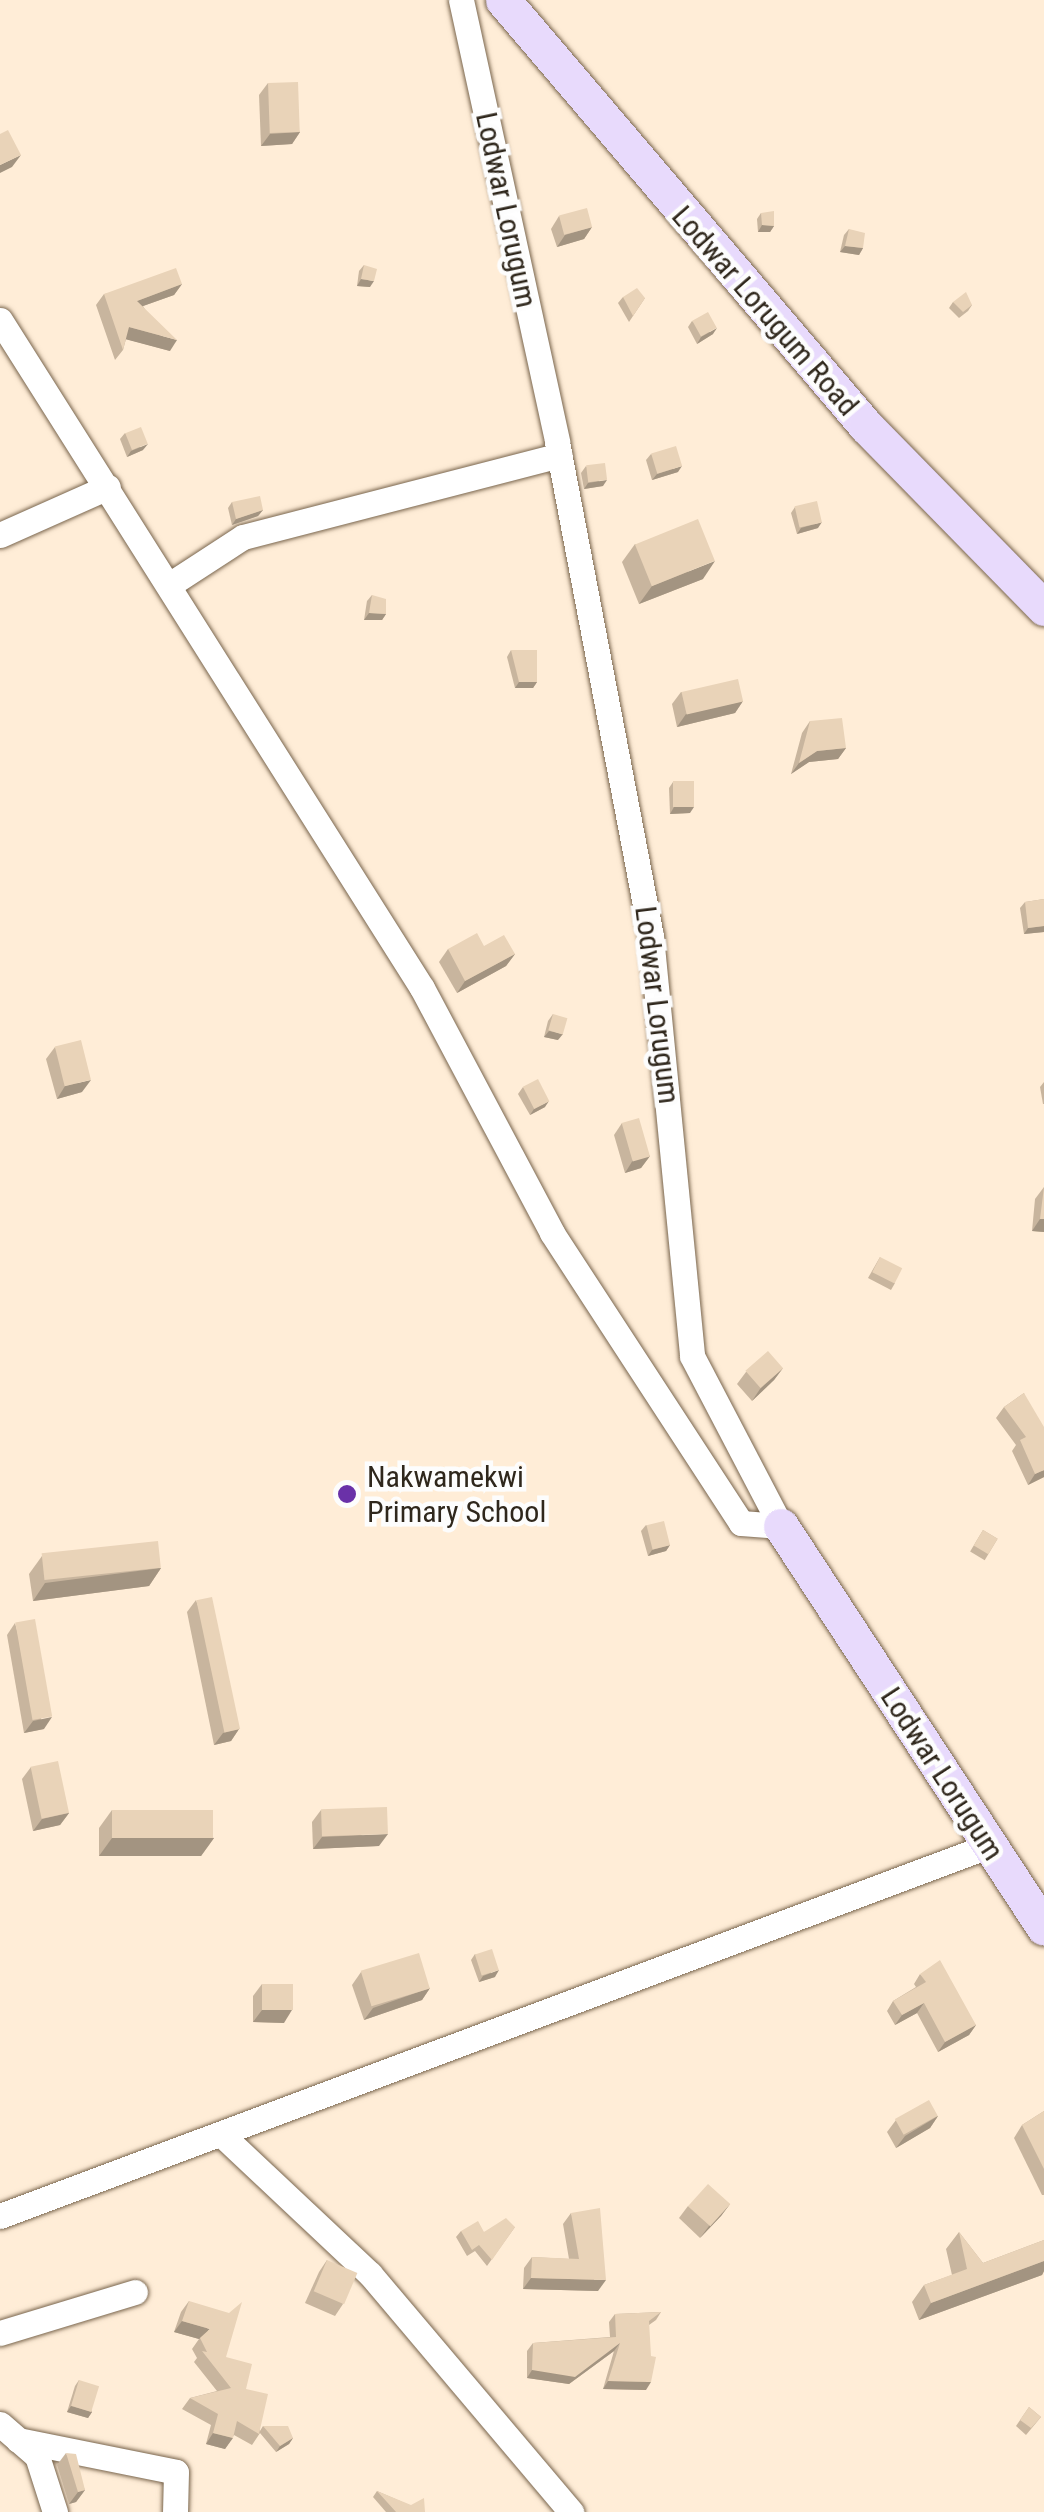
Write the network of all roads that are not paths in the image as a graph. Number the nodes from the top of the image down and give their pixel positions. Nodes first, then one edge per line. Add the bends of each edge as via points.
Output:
1 (461, 0) edge
2 (503, 0) edge
3 (0, 320) edge
4 (560, 455) junction
5 (108, 487) junction
6 (0, 534) edge
7 (170, 585) junction
8 (1044, 608) edge
9 (781, 1526) junction
10 (988, 1846) junction
11 (1044, 1928) edge
12 (223, 2136) junction
13 (0, 2216) edge
14 (134, 2292) dead end
15 (0, 2333) edge
16 (9, 2432) edge
17 (55, 2512) edge
18 (175, 2512) edge
19 (571, 2512) edge

1 - 4 street, Lodwar Lorugum
2 - 8 main road, Lodwar Lorugum Road via 866,426
3 - 5 street
4 - 7 street via 243,537
4 - 9 street, Lodwar Lorugum via 651,936 692,1356
5 - 6 street
5 - 7 street
7 - 9 street via 422,988 552,1233 594,1298 741,1524
9 - 10 main road, Lodwar Lorugum
10 - 11 main road, Lodwar Lorugum
10 - 12 street
12 - 13 street
12 - 19 street via 382,2287
14 - 15 street
16 - 17 street via 37,2456
16 - 18 street via 176,2472

